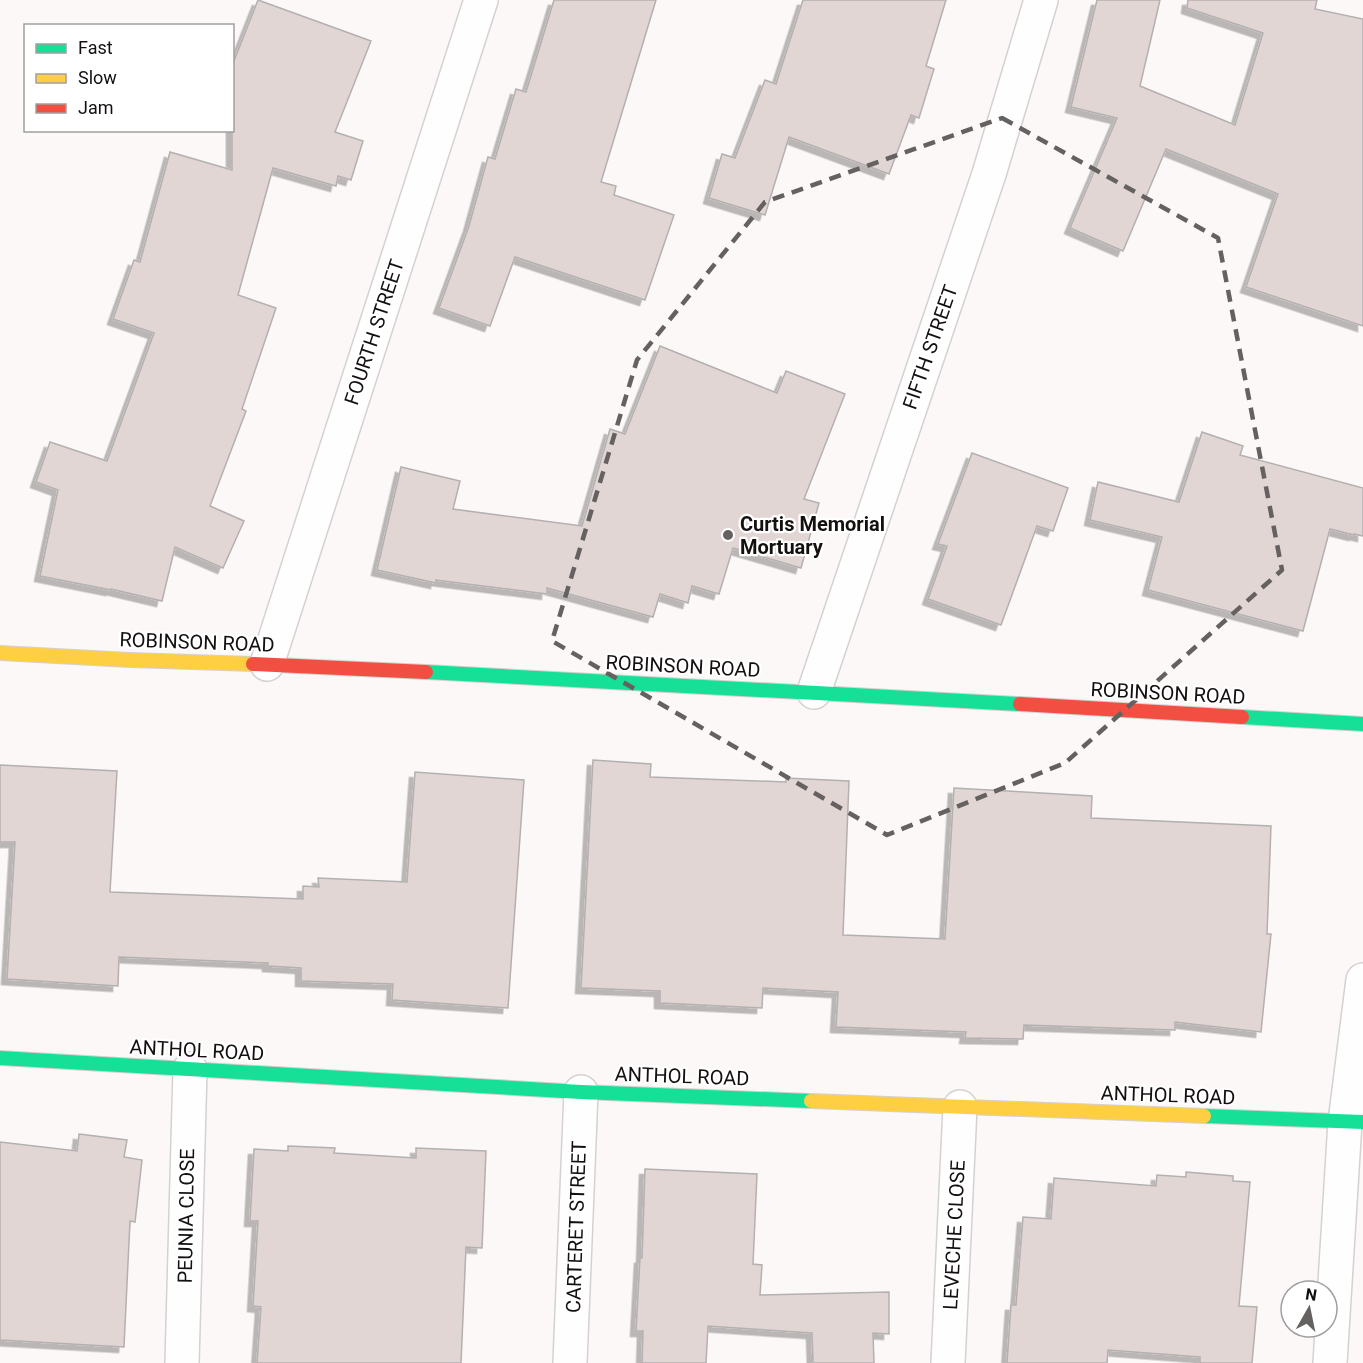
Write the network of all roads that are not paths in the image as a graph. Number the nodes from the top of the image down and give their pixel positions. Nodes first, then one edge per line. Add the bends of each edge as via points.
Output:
1 (481, 0) edge
2 (1041, 0) edge
3 (0, 653) edge
4 (267, 664) junction
5 (814, 692) junction
6 (1363, 724) edge
7 (1363, 980) edge
8 (0, 1058) edge
9 (190, 1069) junction
10 (581, 1092) junction
11 (960, 1107) junction
12 (1354, 1122) edge
13 (182, 1363) edge
14 (570, 1363) edge
15 (948, 1363) edge
16 (1330, 1363) edge

1 - 4 street, FOURTH STREET
2 - 5 street, FIFTH STREET via 989,174
3 - 4 main road, ROBINSON ROAD
4 - 5 main road, ROBINSON ROAD
5 - 6 main road, ROBINSON ROAD
7 - 12 street
8 - 9 main road, ANTHOL ROAD
9 - 10 main road, ANTHOL ROAD
9 - 13 street, PEUNIA CLOSE
10 - 11 main road, ANTHOL ROAD
10 - 14 street, CARTERET STREET
11 - 12 main road, ANTHOL ROAD
11 - 15 street, LEVECHE CLOSE
12 - 16 street

